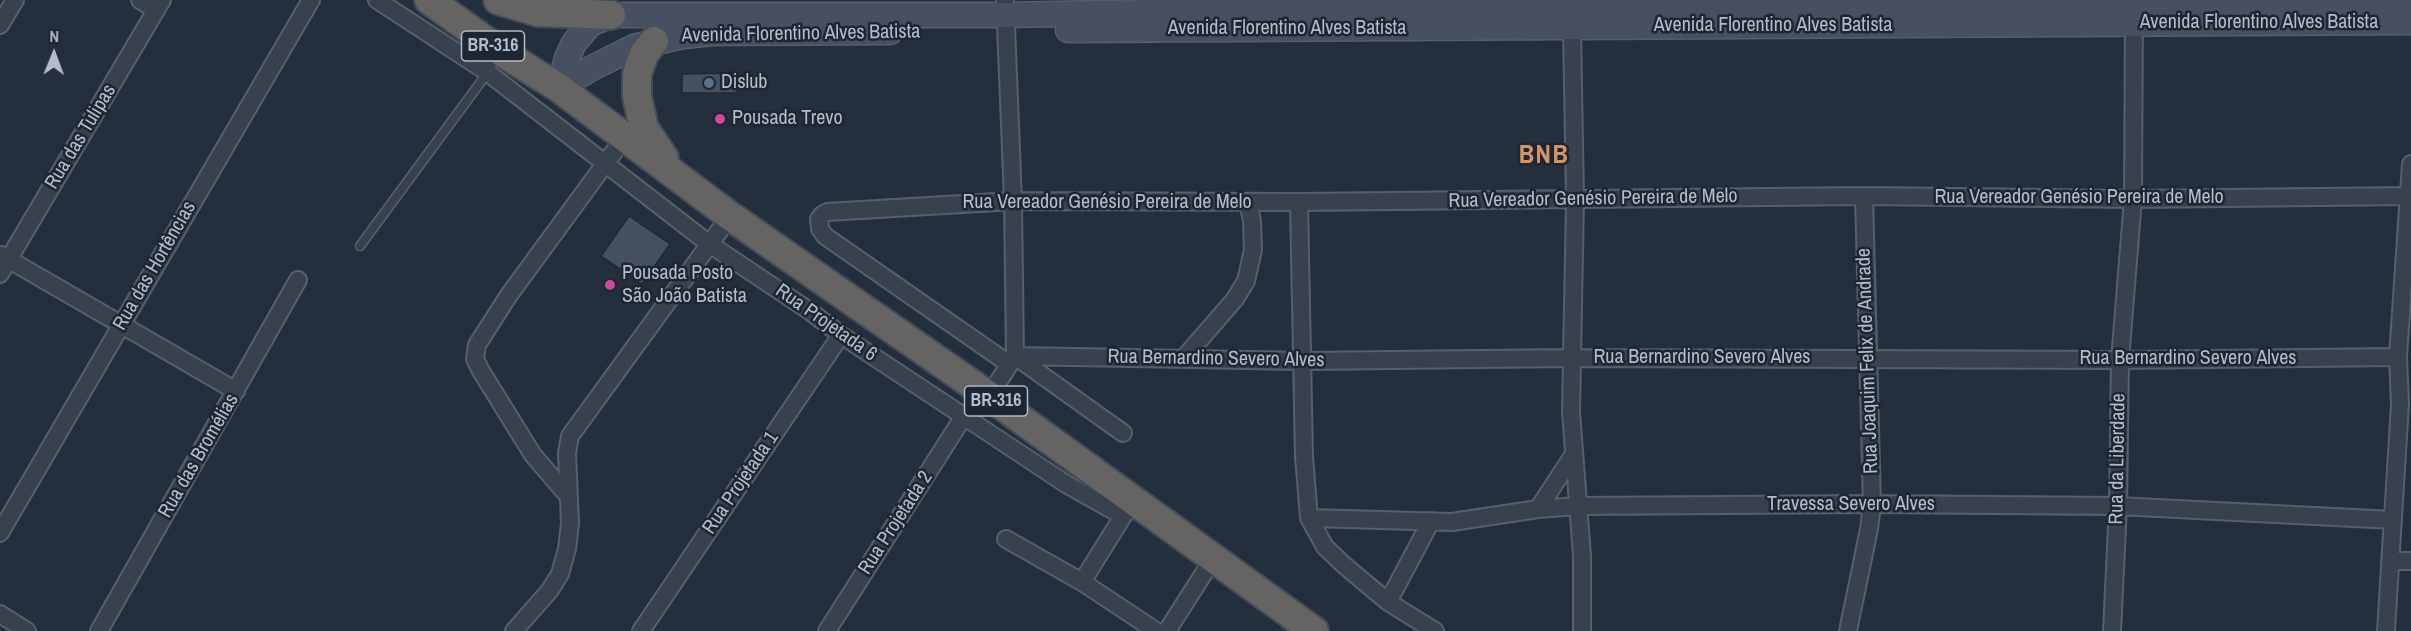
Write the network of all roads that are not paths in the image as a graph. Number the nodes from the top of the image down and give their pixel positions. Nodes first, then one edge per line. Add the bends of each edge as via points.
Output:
1 (15, 0) edge
2 (140, 0) edge
3 (311, 0) edge
4 (377, 0) edge
5 (429, 0) edge
6 (504, 1) edge
7 (2411, 2) edge
8 (1666, 4) edge
9 (159, 5) edge
10 (2134, 9) edge
11 (1865, 11) edge
12 (1207, 14) edge
13 (611, 15) junction
14 (1006, 15) edge
15 (652, 19) edge
16 (2411, 22) edge
17 (0, 25) edge
18 (1572, 27) junction
19 (493, 61) junction
20 (559, 88) junction
21 (624, 138) junction
22 (606, 163) junction
23 (2411, 164) edge
24 (676, 175) junction
25 (1864, 196) junction
26 (2411, 196) edge
27 (2133, 199) junction
28 (1575, 200) junction
29 (1013, 201) junction
30 (1248, 202) junction
31 (1299, 202) junction
32 (730, 216) junction
33 (708, 243) junction
34 (360, 246) dead end
35 (3, 262) edge
36 (298, 280) dead end
37 (121, 324) junction
38 (841, 335) junction
39 (2398, 357) junction
40 (1571, 358) junction
41 (1867, 358) junction
42 (1183, 359) junction
43 (1012, 360) junction
44 (2120, 360) junction
45 (1303, 361) junction
46 (236, 391) junction
47 (989, 396) junction
48 (2406, 405) edge
49 (964, 416) junction
50 (1123, 433) dead end
51 (1574, 454) junction
52 (569, 497) junction
53 (1872, 504) junction
54 (1578, 506) junction
55 (2118, 506) junction
56 (1128, 509) junction
57 (1538, 509) junction
58 (1309, 518) junction
59 (2393, 520) junction
60 (1431, 521) junction
61 (0, 533) edge
62 (1006, 538) dead end
63 (1213, 559) junction
64 (2390, 561) junction
65 (2411, 561) edge
66 (1082, 582) junction
67 (1388, 602) junction
68 (0, 614) edge
69 (27, 631) edge
70 (99, 631) edge
71 (514, 631) edge
72 (641, 631) edge
73 (827, 631) edge
74 (1156, 631) edge
75 (1167, 631) edge
76 (1314, 631) edge
77 (1435, 631) edge
78 (1582, 631) edge
79 (1848, 631) edge
80 (2112, 631) edge
81 (2386, 631) edge

1 - 17 street
2 - 9 street
3 - 37 street, Rua das Hortências
4 - 19 street, Rua Projetada 6
5 - 19 highway, BR-316
6 - 13 highway via 538,12
7 - 10 main road, Avenida Florentino Alves Batista
8 - 11 main road, Avenida Florentino Alves Batista
8 - 12 main road, Avenida Florentino Alves Batista
9 - 35 street, Rua das Tulipas
10 - 11 main road, Avenida Florentino Alves Batista
10 - 16 main road, Avenida Florentino Alves Batista
10 - 27 street, Rua da Liberdade
11 - 18 main road, Avenida Florentino Alves Batista
12 - 14 main road, Avenida Florentino Alves Batista
12 - 18 main road, Avenida Florentino Alves Batista
13 - 15 main road, Avenida Florentino Alves Batista
13 - 20 main road, Avenida Florentino Alves Batista via 590,24 574,43
14 - 15 main road, Avenida Florentino Alves Batista via 712,24
14 - 29 street
15 - 20 main road, Avenida Florentino Alves Batista via 620,54
15 - 24 highway via 637,74 638,96 644,128
18 - 28 street
19 - 20 highway, BR-316
19 - 22 street, Rua Projetada 6
19 - 34 lane
20 - 21 highway, BR-316
21 - 22 street
21 - 24 highway, BR-316
22 - 33 street, Rua Projetada 6
22 - 52 street via 487,327 477,345 475,359 533,455
23 - 26 street
24 - 32 highway, BR-316
25 - 27 street, Rua Vereador Genésio Pereira de Melo
25 - 28 street, Rua Vereador Genésio Pereira de Melo
25 - 41 street, Rua Joaquim Felix de Andrade
26 - 27 street, Rua Vereador Genésio Pereira de Melo
26 - 39 street
27 - 44 street, Rua da Liberdade
28 - 31 street, Rua Vereador Genésio Pereira de Melo
28 - 40 street
29 - 30 street, Rua Vereador Genésio Pereira de Melo
29 - 43 street
29 - 43 street, Rua Vereador Genésio Pereira de Melo via 827,212 819,219 825,236
30 - 31 street, Rua Vereador Genésio Pereira de Melo
30 - 42 street via 1253,250 1246,280 1235,300
31 - 45 street
32 - 33 street
32 - 47 highway, BR-316
33 - 38 street, Rua Projetada 6
33 - 52 street via 570,436
35 - 37 street
36 - 46 street, Rua das Bromélias
37 - 46 street
37 - 61 street, Rua das Hortências
38 - 49 street, Rua Projetada 6
38 - 72 street, Rua Projetada 1
39 - 44 street, Rua Bernardino Severo Alves
39 - 48 street
40 - 41 street, Rua Bernardino Severo Alves
40 - 45 street, Rua Bernardino Severo Alves
40 - 51 street
41 - 44 street, Rua Bernardino Severo Alves
41 - 53 street, Rua Joaquim Felix de Andrade
42 - 43 street, Rua Bernardino Severo Alves
42 - 45 street, Rua Bernardino Severo Alves
43 - 47 street
43 - 50 street
44 - 55 street, Rua da Liberdade
45 - 58 street
46 - 70 street, Rua das Bromélias
47 - 56 highway, BR-316
48 - 59 street
49 - 56 street, Rua Projetada 6 via 1066,484
49 - 73 street, Rua Projetada 2
51 - 54 street
51 - 57 street
52 - 71 street via 567,549 560,574
53 - 54 street, Travessa Severo Alves
53 - 55 street, Travessa Severo Alves
53 - 79 street, Rua Joaquim Felix de Andrade
54 - 57 street, Travessa Severo Alves
54 - 78 street
55 - 59 street, Travessa Severo Alves
55 - 80 street, Rua da Liberdade
56 - 63 highway, BR-316
56 - 66 street
57 - 60 street, Travessa Severo Alves via 1452,522
58 - 60 street, Travessa Severo Alves
58 - 67 street via 1325,547
59 - 64 street
60 - 67 street
62 - 66 street
63 - 75 street
63 - 76 highway, BR-316
64 - 65 street
64 - 81 street
66 - 74 street
67 - 77 street
68 - 69 street

